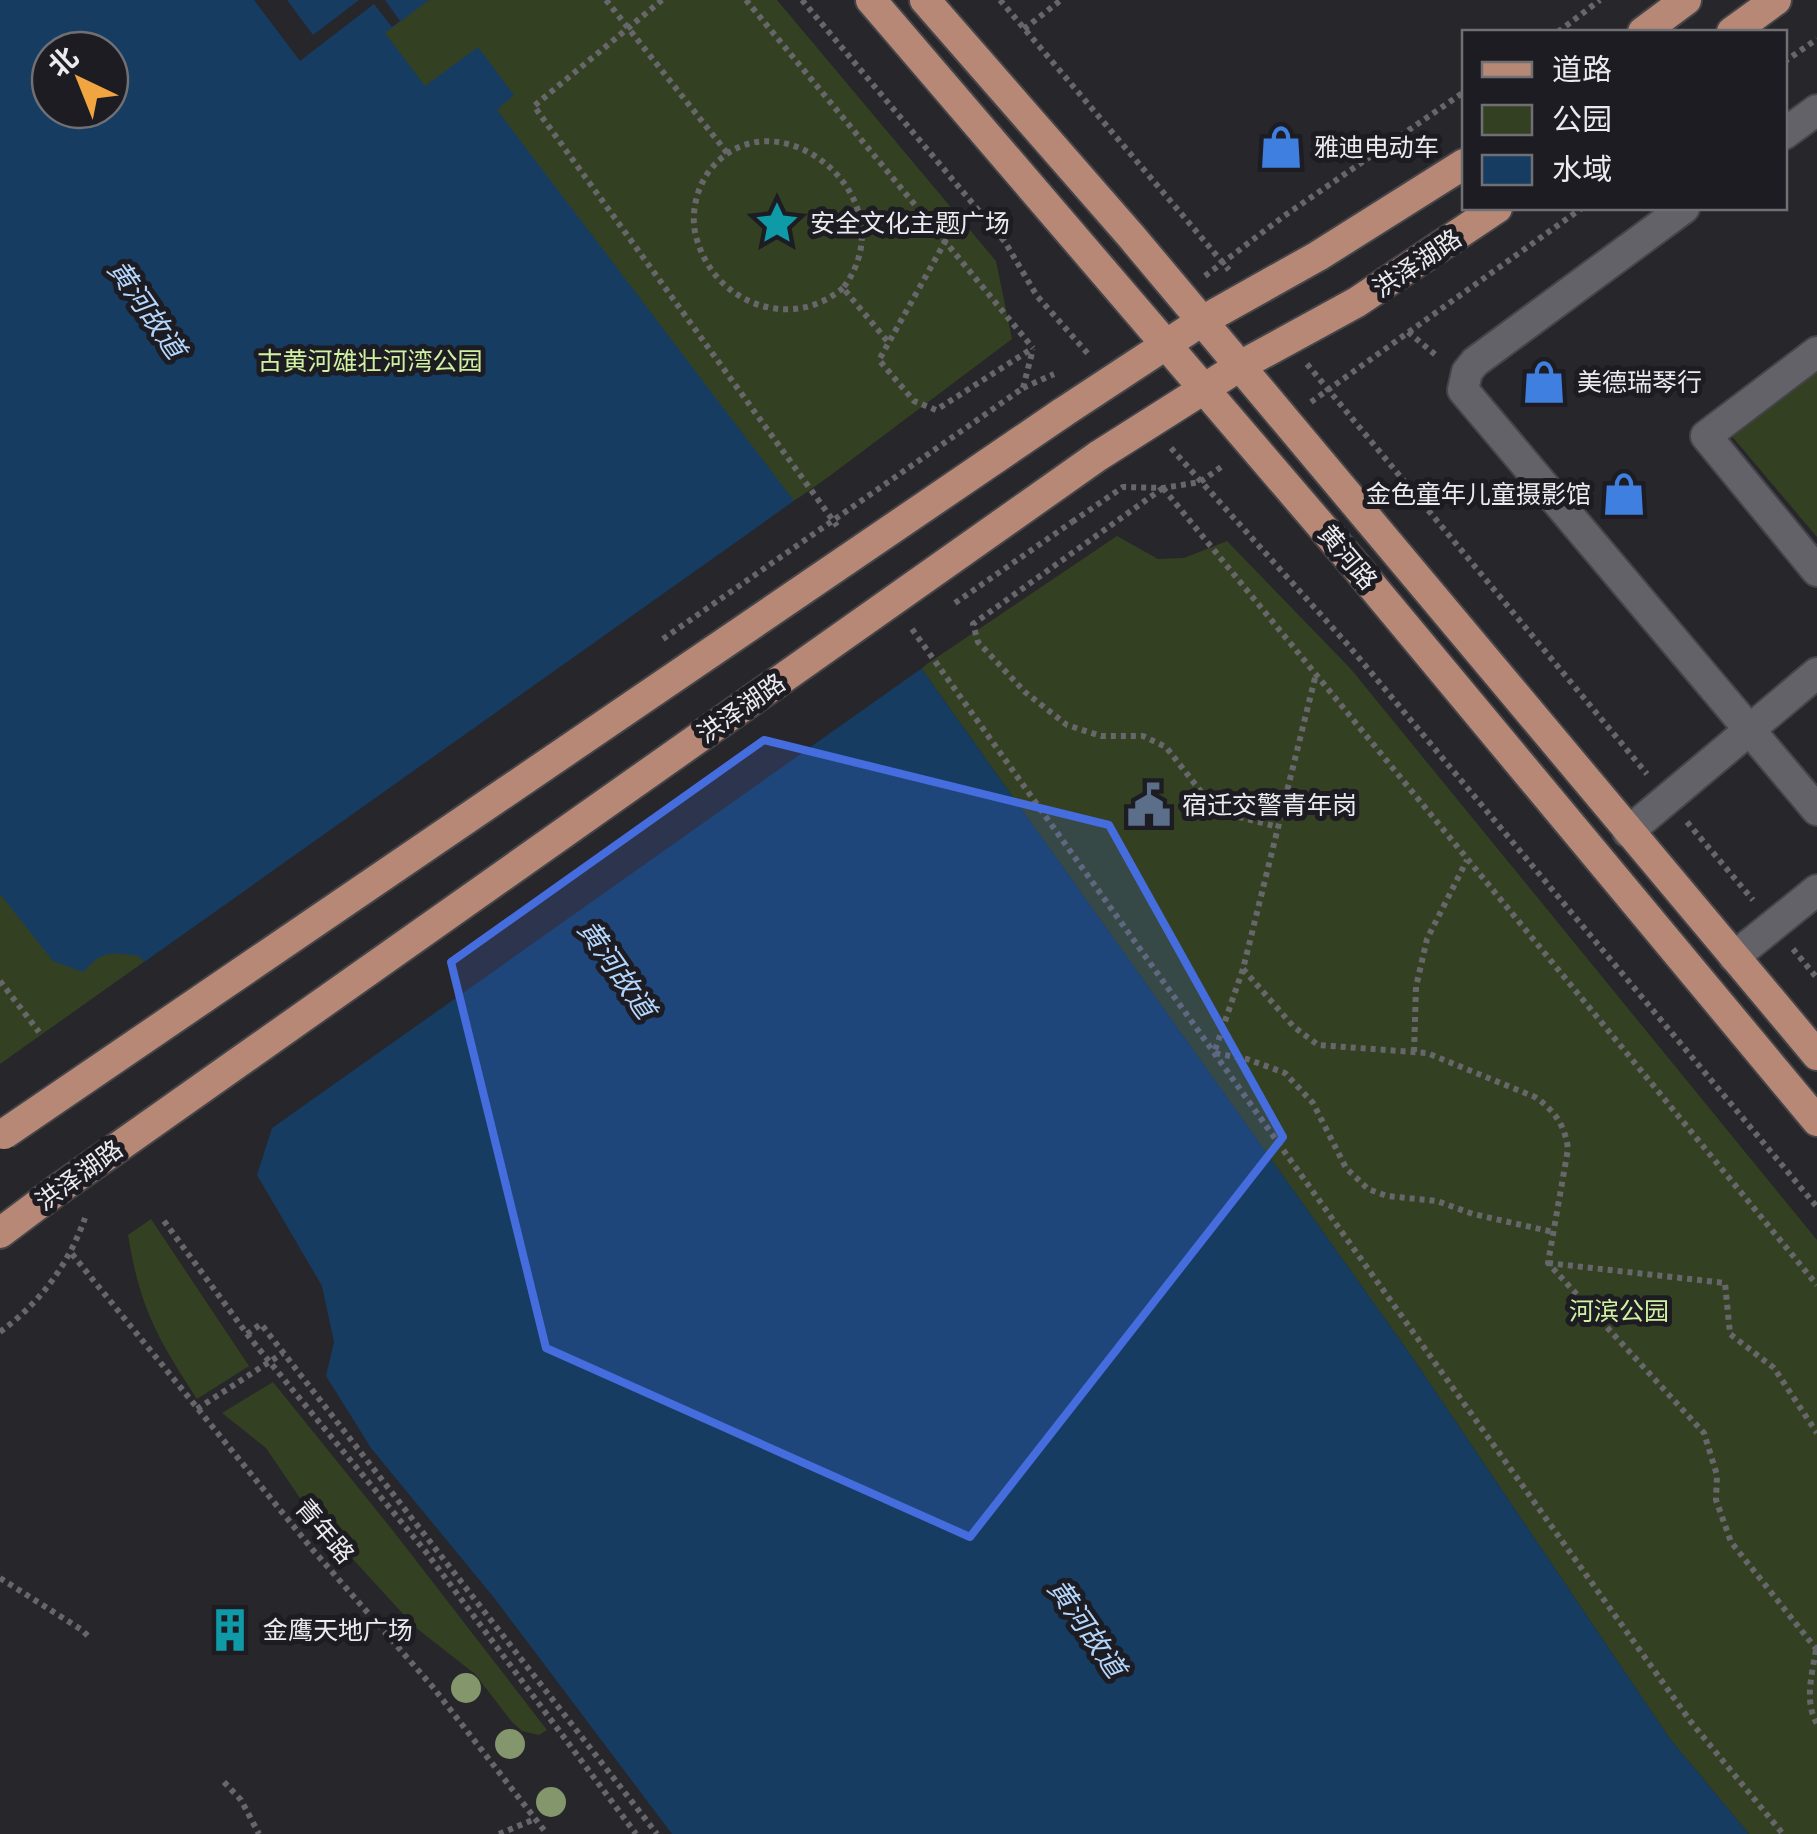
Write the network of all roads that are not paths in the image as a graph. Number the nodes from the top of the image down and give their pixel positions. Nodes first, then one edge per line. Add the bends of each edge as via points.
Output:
1 (871, 0) edge
2 (926, 0) edge
3 (1686, 0) edge
4 (1776, 0) edge
5 (1646, 30) edge
6 (1735, 30) edge
7 (1817, 110) edge
8 (1787, 132) edge
9 (1462, 165) edge
10 (1495, 210) edge
11 (1681, 210) edge
12 (1202, 322) junction
13 (1165, 344) junction
14 (1817, 352) edge
15 (1240, 366) junction
16 (1204, 388) junction
17 (1817, 570) edge
18 (1817, 673) edge
19 (1750, 730) junction
20 (1817, 810) edge
21 (1628, 832) junction
22 (1815, 896) edge
23 (1734, 957) junction
24 (1817, 1055) edge
25 (1817, 1121) edge
26 (2, 1135) edge
27 (0, 1233) edge

1 - 13 main road, 黄河路
2 - 12 main road, 黄河路
3 - 5 main road
4 - 6 main road
7 - 8 lane
9 - 12 main road
10 - 15 main road, 洪泽湖路 via 1357,302
11 - 19 lane via 1475,362 1464,390
12 - 13 main road
12 - 15 main road, 黄河路
13 - 16 main road, 黄河路
13 - 26 main road, bridge via 1099,364 1062,413
14 - 17 lane via 1706,436
15 - 16 main road, 洪泽湖路
15 - 21 main road, 黄河路
16 - 25 main road, 黄河路
16 - 27 main road, 洪泽湖路, bridge via 1098,456
18 - 19 lane
19 - 20 lane
19 - 21 lane
21 - 23 main road, 黄河路
22 - 23 lane
23 - 24 main road, 黄河路

